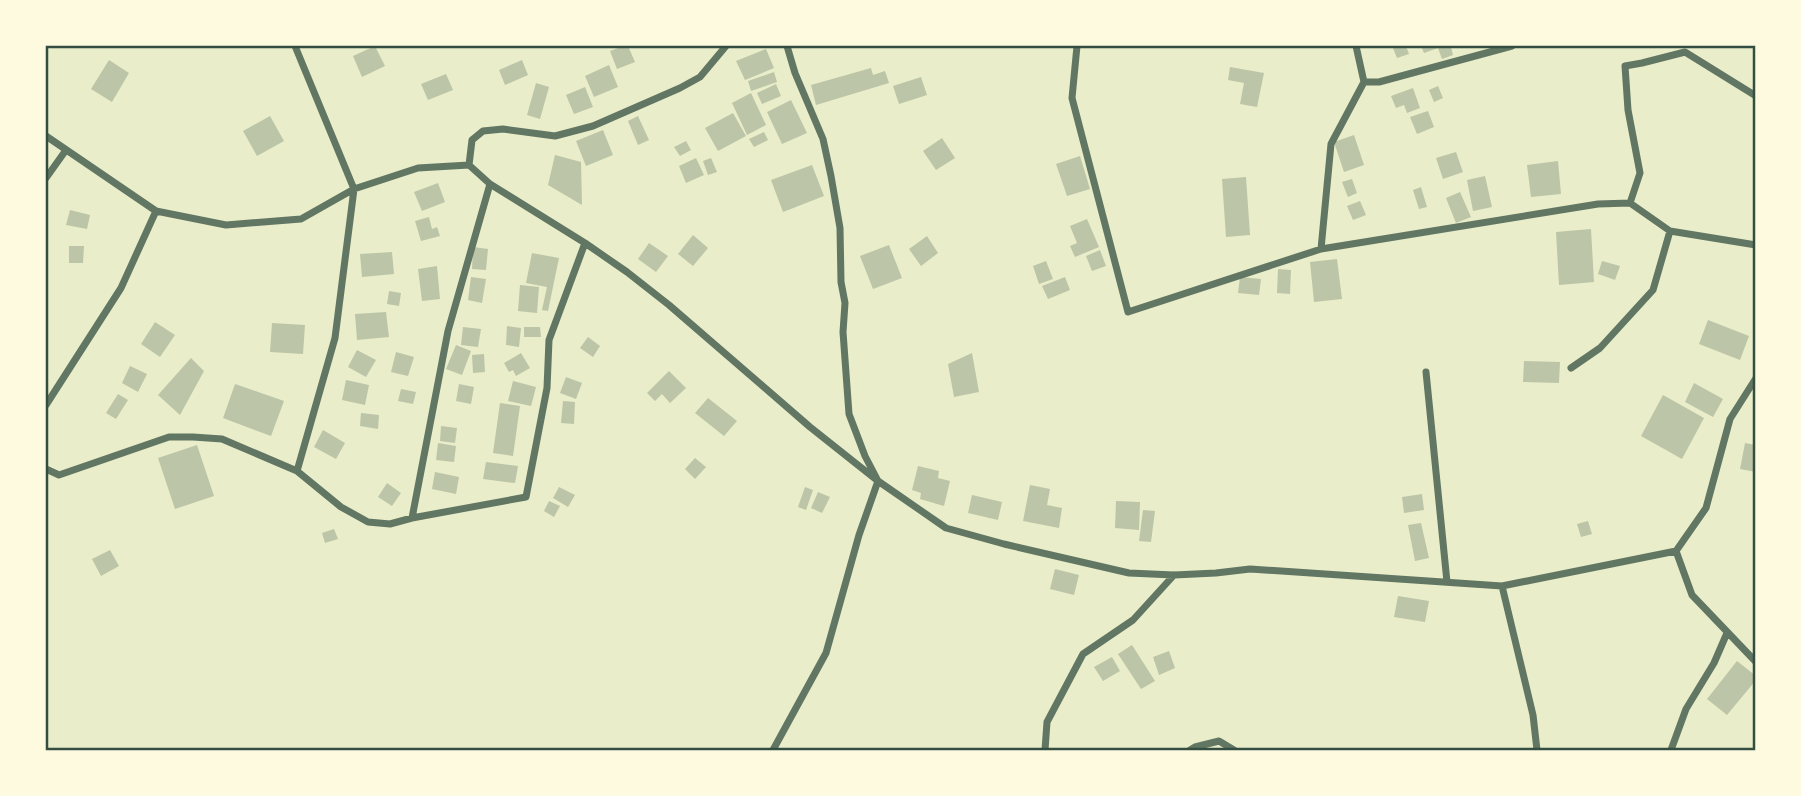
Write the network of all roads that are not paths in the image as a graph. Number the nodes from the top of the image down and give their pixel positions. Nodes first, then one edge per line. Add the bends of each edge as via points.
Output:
1 (295, 46) edge
2 (726, 46) edge
3 (787, 46) edge
4 (1077, 46) edge
5 (1356, 46) edge
6 (1473, 46) edge
7 (1512, 46) edge
8 (1476, 55) junction
9 (1364, 82) junction
10 (1755, 96) edge
11 (46, 136) edge
12 (66, 150) junction
13 (468, 165) junction
14 (46, 178) edge
15 (490, 184) junction
16 (354, 189) junction
17 (1630, 203) junction
18 (156, 211) junction
19 (1670, 231) junction
20 (585, 243) junction
21 (1755, 245) edge
22 (1321, 249) junction
23 (1571, 368) dead end
24 (1426, 372) dead end
25 (1755, 378) edge
26 (46, 405) edge
27 (46, 469) edge
28 (297, 471) junction
29 (878, 481) junction
30 (412, 518) junction
31 (1676, 551) junction
32 (1174, 575) junction
33 (1447, 582) junction
34 (1502, 586) junction
35 (1727, 633) junction
36 (1755, 662) edge
37 (774, 751) edge
38 (1045, 751) edge
39 (1190, 751) edge
40 (1234, 751) edge
41 (1537, 751) edge
42 (1671, 751) edge

1 - 16 street
2 - 13 street via 700,77 593,126 555,136 483,131 472,139
3 - 29 street via 823,139 831,176 840,228 849,414
4 - 22 street via 1072,98 1128,312
5 - 9 street
6 - 8 street
7 - 8 street
8 - 9 street via 1379,82
9 - 22 street via 1331,144
10 - 17 street via 1685,52 1625,66 1640,173
11 - 12 street
12 - 14 street
12 - 18 street
13 - 15 street
13 - 16 street via 418,168
15 - 20 street
15 - 30 street via 448,331
16 - 18 street via 301,219 226,225
16 - 28 street via 335,338
17 - 19 street
17 - 22 street via 1598,204
18 - 26 street via 121,288
19 - 21 street
19 - 23 street via 1653,290 1600,348
20 - 29 street via 669,305
20 - 30 street via 549,340 547,388 526,498
24 - 33 street
25 - 31 street via 1730,419 1706,508
27 - 28 street via 59,475 169,437 193,437 222,439
28 - 30 street via 341,507 368,522 390,524
29 - 32 street via 946,528 1129,573
29 - 37 street via 826,653
31 - 34 street
31 - 35 street via 1692,595
32 - 33 street via 1250,569
32 - 38 street via 1133,620 1083,654 1046,722
33 - 34 street
34 - 41 street via 1533,715
35 - 36 street
35 - 42 street via 1686,709
39 - 40 street via 1219,741

